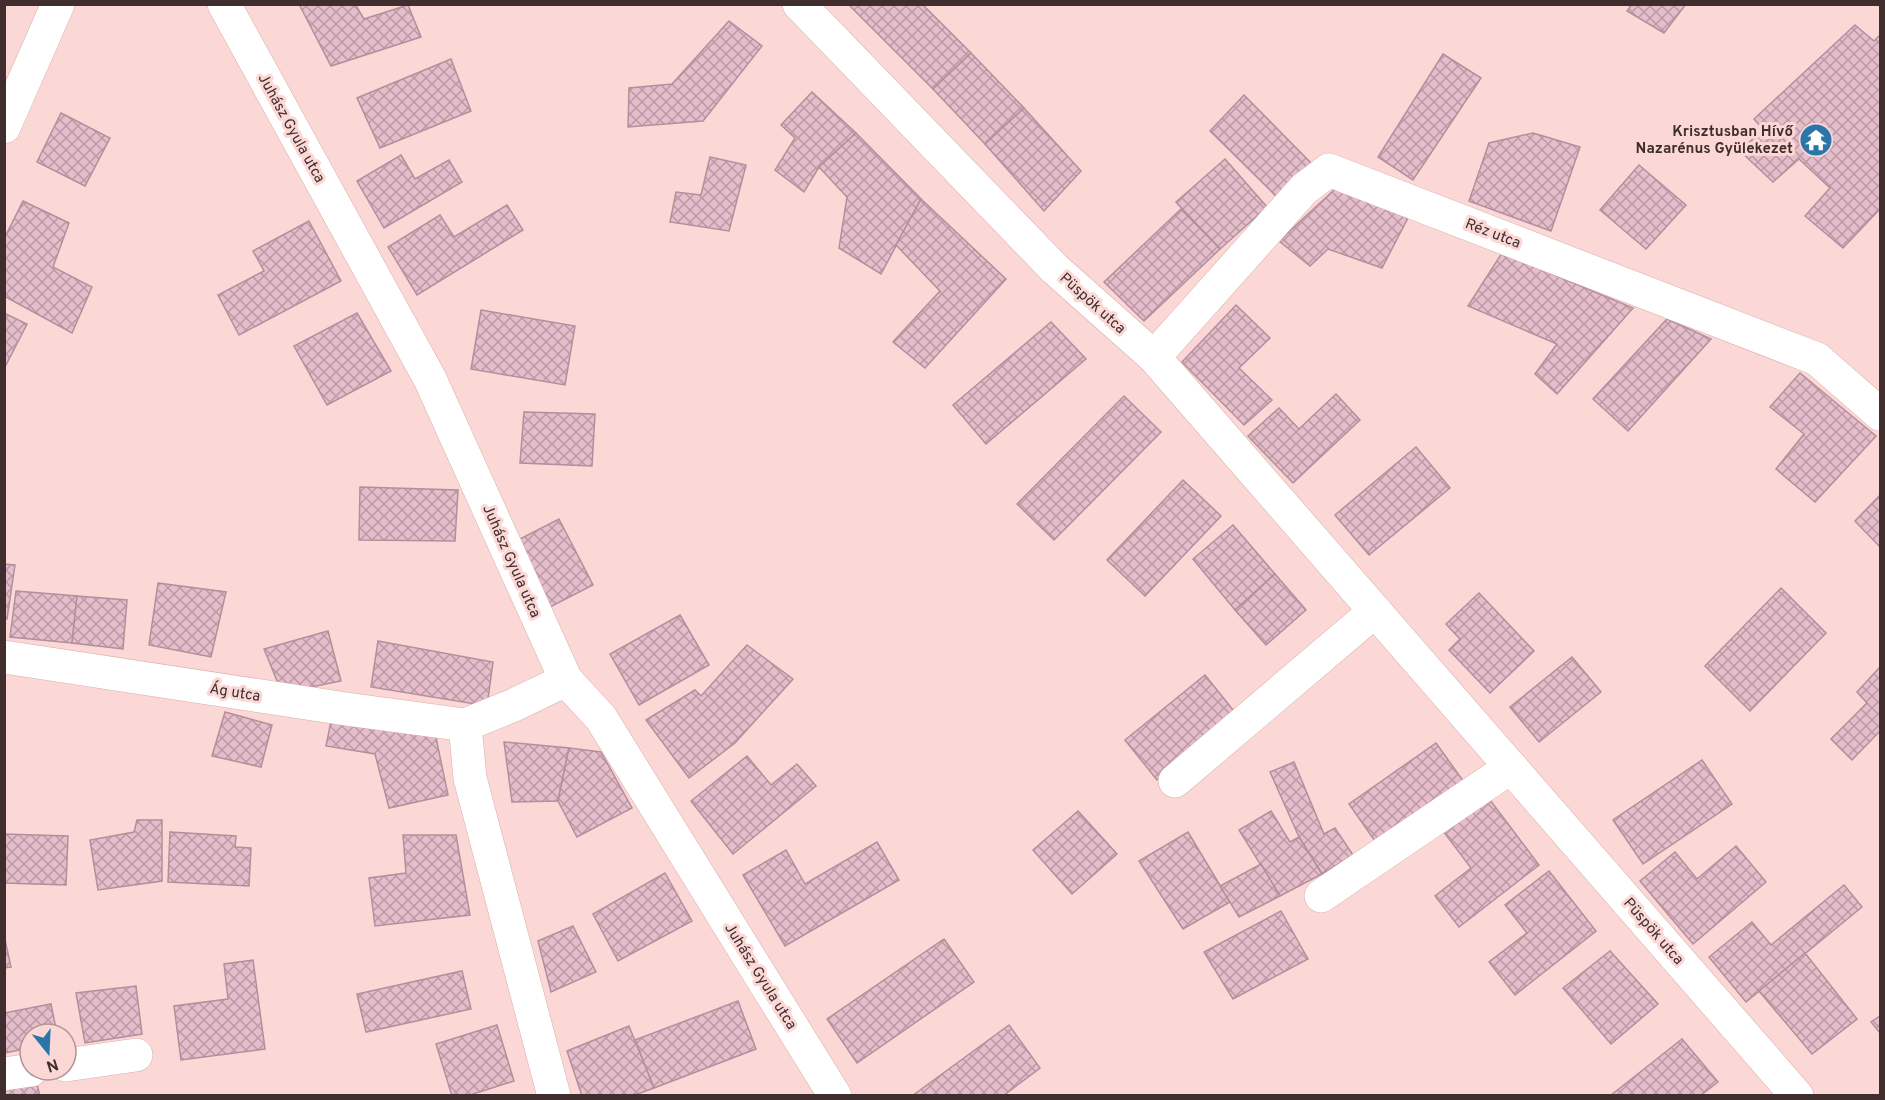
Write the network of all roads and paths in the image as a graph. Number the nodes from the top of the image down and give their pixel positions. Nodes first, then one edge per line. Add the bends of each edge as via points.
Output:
1 (58, 4) edge
2 (224, 4) edge
3 (799, 4) edge
4 (4, 127) edge
5 (1154, 357) junction
6 (1881, 414) edge
7 (1375, 611) junction
8 (4, 657) edge
9 (566, 680) junction
10 (465, 725) junction
11 (1511, 767) junction
12 (1175, 781) dead end
13 (1321, 896) dead end
14 (136, 1055) dead end
15 (78, 1063) edge
16 (554, 1095) edge
17 (835, 1095) edge
18 (1797, 1095) edge

1 - 4 street
2 - 9 street, Juhász Gyula utca via 430,379
3 - 5 street, Püspök utca via 1055,269
5 - 6 street, Réz utca via 1304,189 1329,170 1817,358
5 - 7 street, Püspök utca
7 - 11 street, Püspök utca
7 - 12 street
8 - 10 street, Ág utca
9 - 10 street, Ág utca
9 - 17 street, Juhász Gyula utca via 601,718
10 - 16 street via 470,778
11 - 13 street
11 - 18 street, Püspök utca
14 - 15 street

